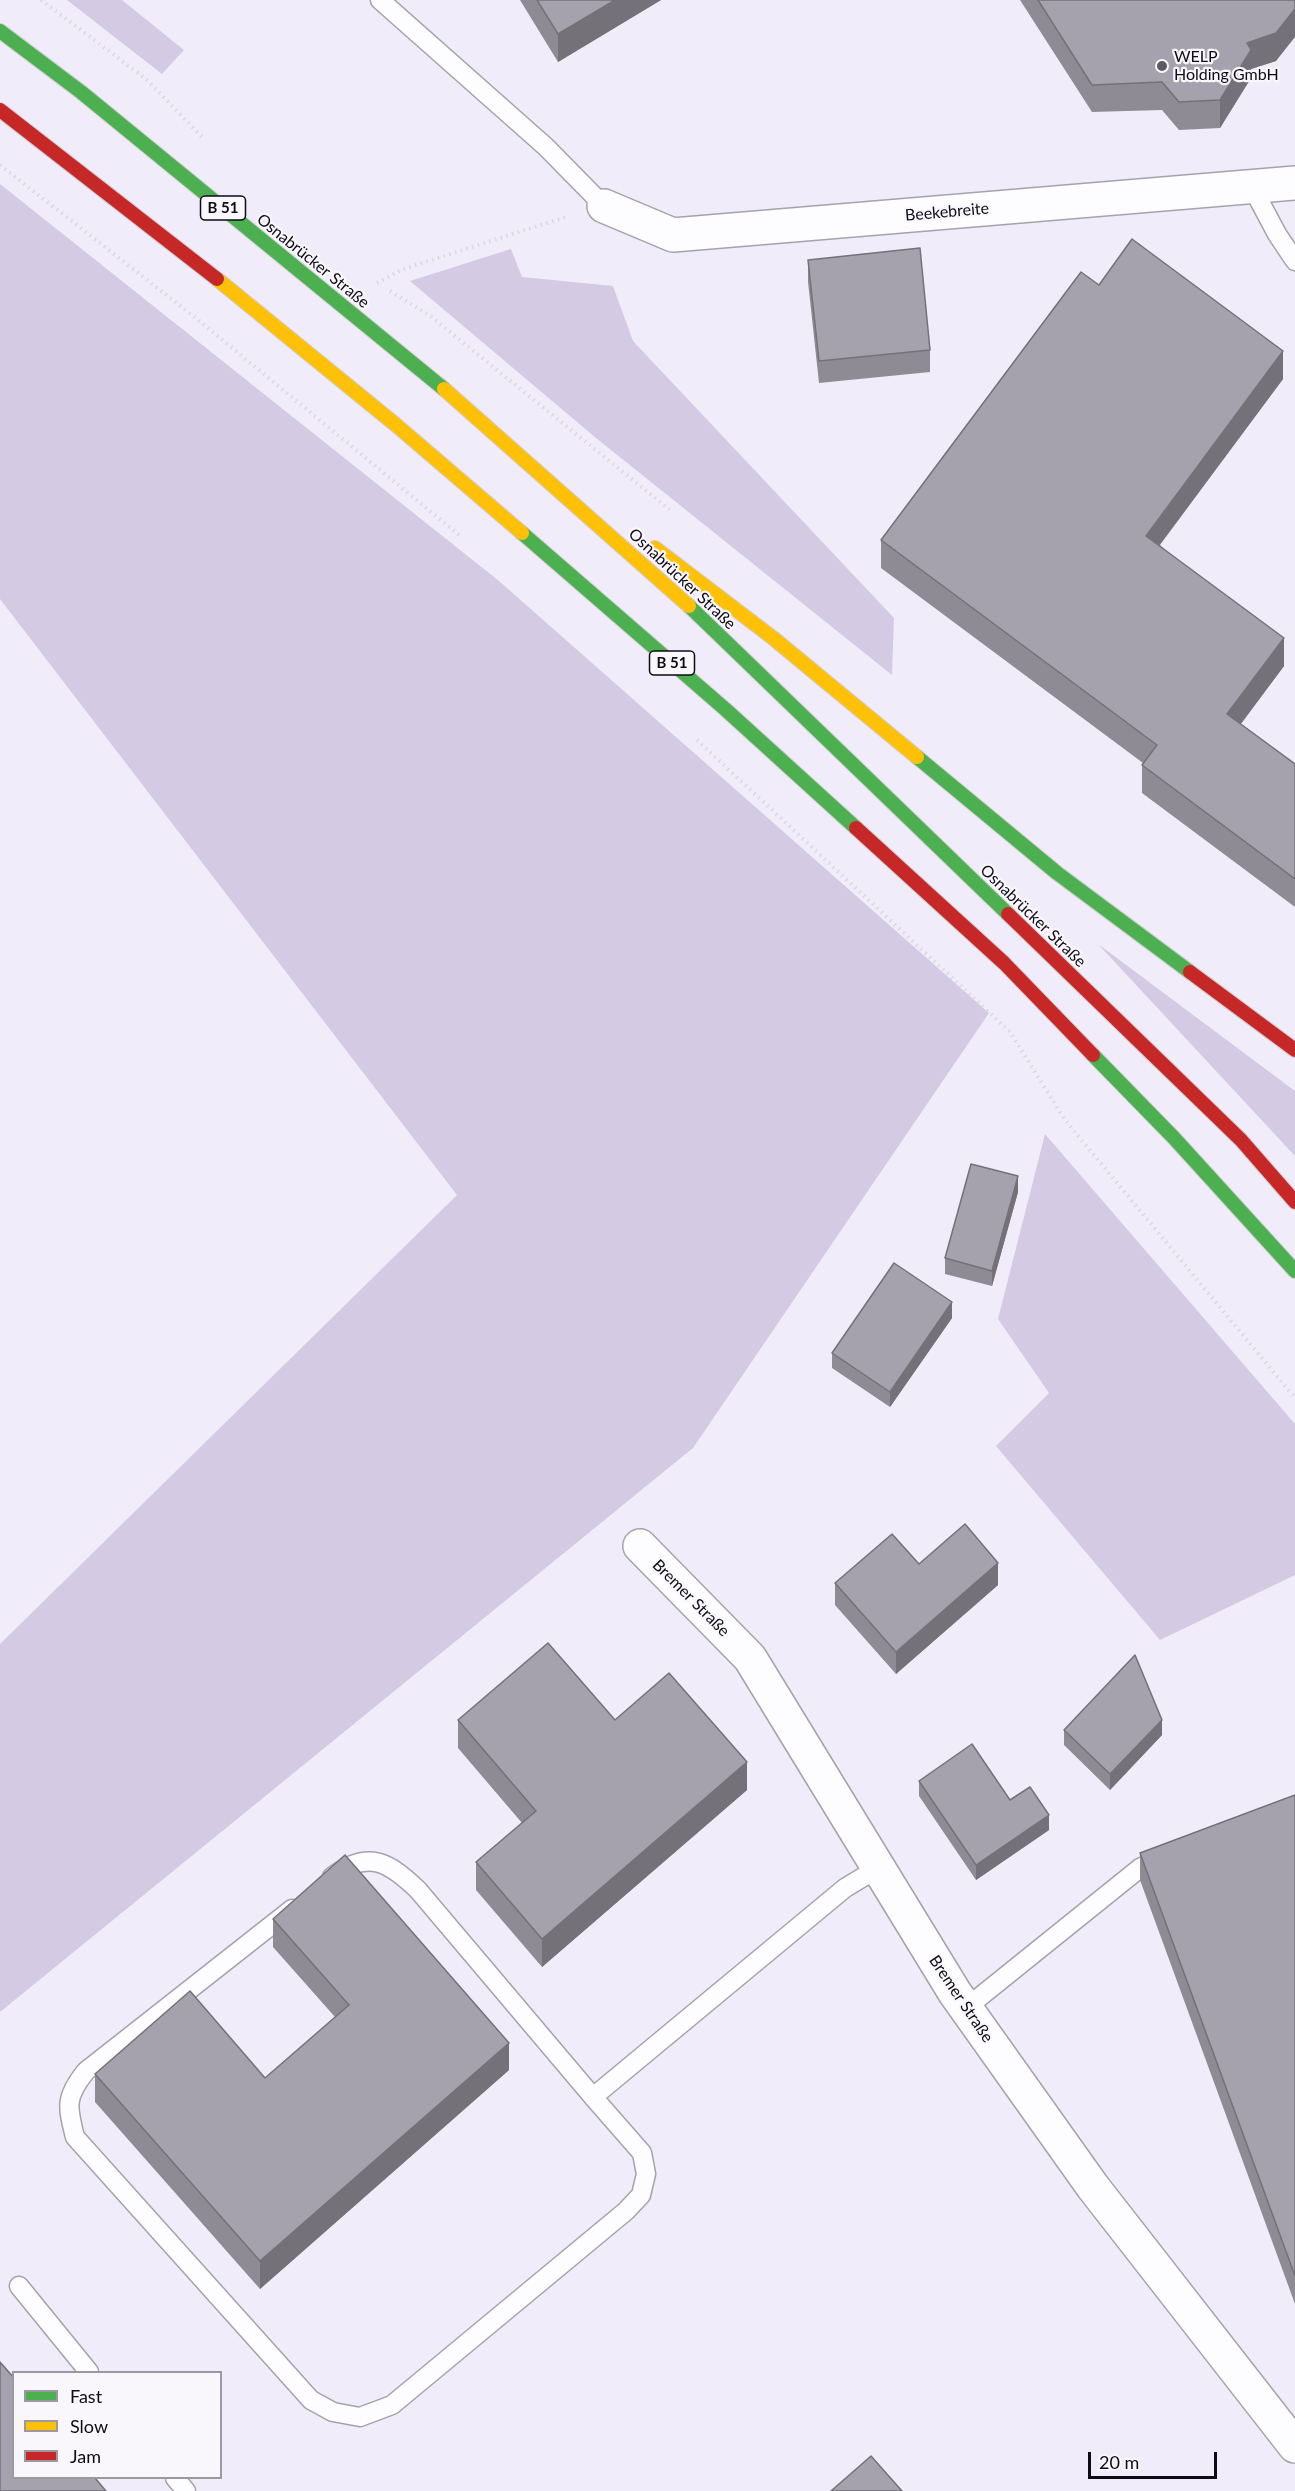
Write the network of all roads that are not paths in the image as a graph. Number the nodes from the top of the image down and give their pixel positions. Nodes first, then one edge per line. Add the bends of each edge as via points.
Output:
1 (380, 0) edge
2 (0, 31) edge
3 (0, 110) edge
4 (1295, 183) edge
5 (1252, 187) junction
6 (604, 206) joint
7 (1295, 261) edge
8 (443, 388) junction
9 (584, 495) dead end
10 (641, 538) dead end
11 (1295, 1050) edge
12 (1295, 1202) edge
13 (1295, 1271) edge
14 (640, 1546) dead end
15 (1181, 1849) edge
16 (878, 1869) junction
17 (966, 2008) junction
18 (593, 2097) junction
19 (19, 2286) dead end
20 (87, 2371) edge
21 (1295, 2446) edge
22 (176, 2479) edge
23 (186, 2491) edge

1 - 6 lane via 546,147
2 - 8 highway, Osnabrücker Straße / B 51 via 81,92
3 - 13 highway, B 51 via 212,274 396,425 725,709 1004,963 1174,1138
4 - 5 street, Beekebreite
5 - 6 street, Beekebreite via 673,235
5 - 7 lane
8 - 9 highway
8 - 12 highway, Osnabrücker Straße / B 51 via 665,583 1241,1140
10 - 11 highway via 773,638 1057,873
14 - 16 street, Bremer Straße via 750,1658
15 - 17 lane via 1140,1868
16 - 17 street, Bremer Straße
16 - 18 lane via 845,1888
17 - 21 street, Bremer Straße via 1093,2187
18 - 18 lane via 418,1890 398,1871 379,1862 363,1861 345,1868 312,1893 86,2072 72,2089 68,2112 75,2137 311,2400 333,2412 360,2417 392,2405 641,2195 646,2174 642,2153
19 - 20 lane
22 - 23 lane

